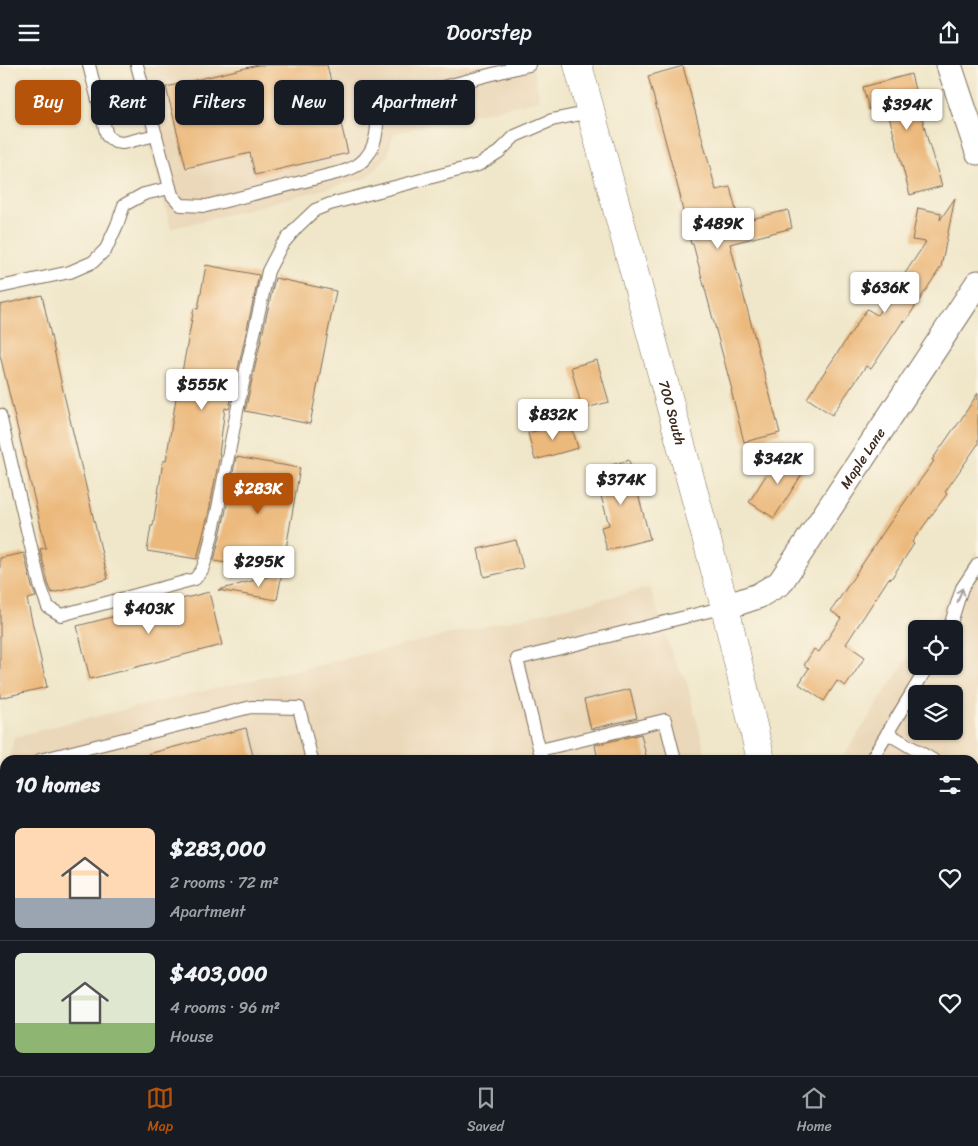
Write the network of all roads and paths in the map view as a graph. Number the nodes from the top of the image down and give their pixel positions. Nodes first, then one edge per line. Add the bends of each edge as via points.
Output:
1 (89, 65) edge
2 (137, 65) edge
3 (529, 65) edge
4 (578, 65) edge
5 (949, 65) edge
6 (512, 67) edge
7 (590, 112) junction
8 (156, 135) junction
9 (978, 152) edge
10 (170, 188) junction
11 (978, 283) edge
12 (0, 287) edge
13 (0, 415) edge
14 (978, 564) edge
15 (725, 607) junction
16 (952, 620) edge
17 (922, 675) edge
18 (887, 733) junction
19 (60, 755) edge
20 (311, 755) edge
21 (541, 755) edge
22 (674, 755) edge
23 (760, 755) edge
24 (874, 755) edge
25 (924, 755) edge

1 - 8 lane via 106,136 122,143
2 - 8 lane
3 - 6 lane
4 - 7 street, 700 South
5 - 9 street
6 - 10 lane via 377,105 378,130 371,152 359,165 341,172 206,206 182,205
7 - 13 lane via 552,120 515,136 499,152 478,165 330,204 315,211 281,247 268,271 207,556 202,570 194,579 61,615 48,607
7 - 15 street, 700 South
8 - 10 lane
10 - 12 lane via 144,194 124,205 106,249 93,262 70,272
11 - 15 street, Maple Lane via 780,583 758,596
16 -> 14 lane via 962,588
15 - 21 lane via 517,659
15 - 23 street, 700 South
17 - 18 lane
18 - 24 lane
18 - 25 lane
19 - 20 lane via 250,707 299,708
21 - 22 lane via 665,720

